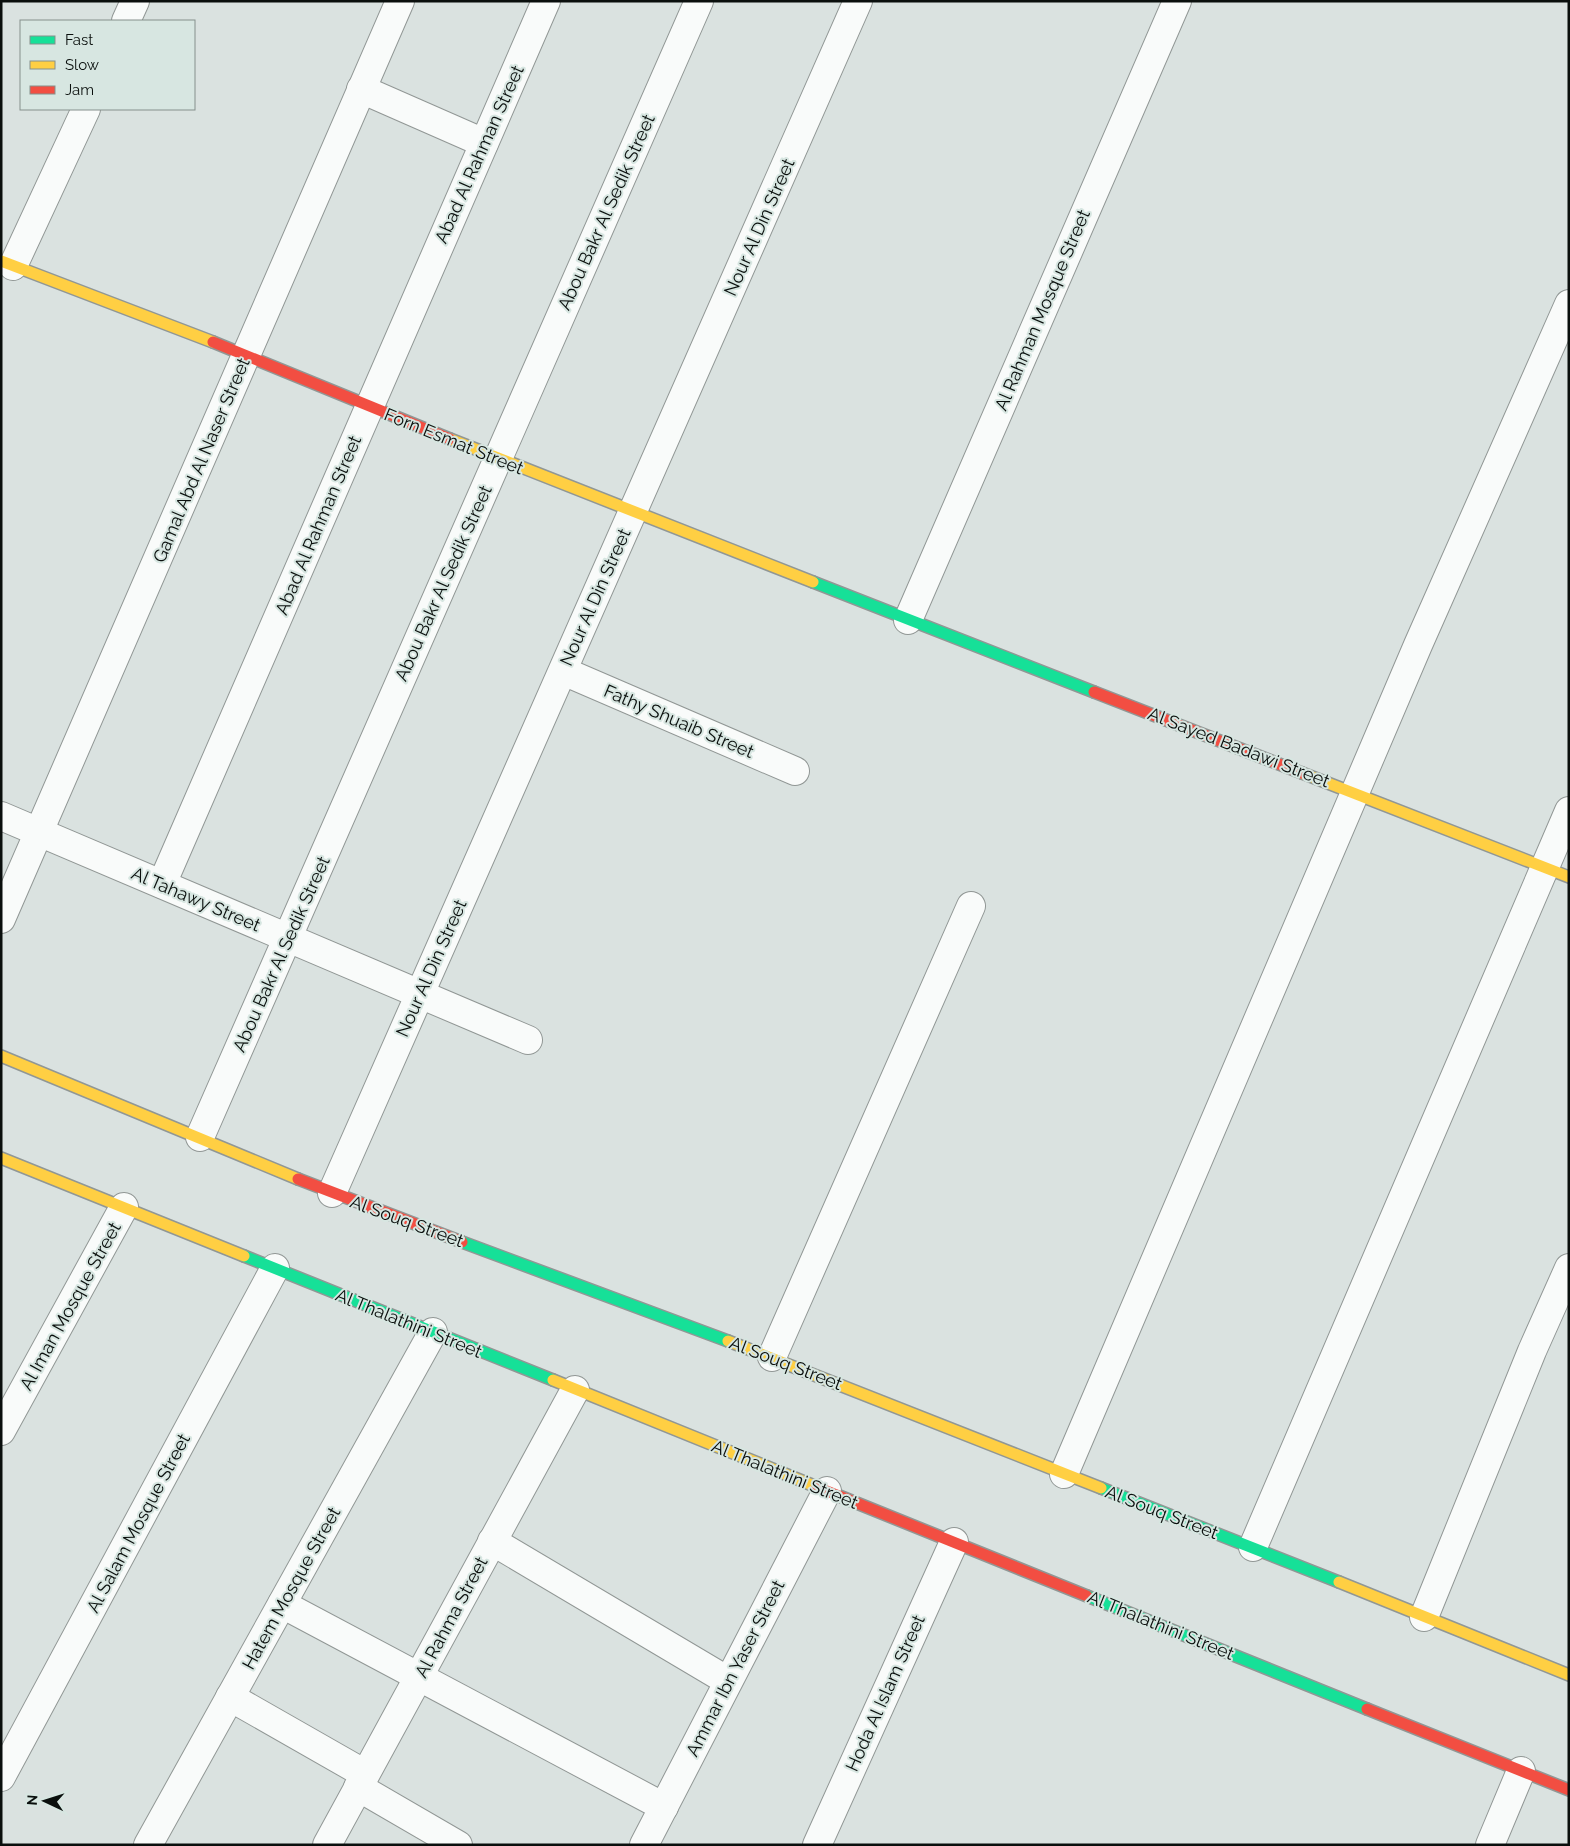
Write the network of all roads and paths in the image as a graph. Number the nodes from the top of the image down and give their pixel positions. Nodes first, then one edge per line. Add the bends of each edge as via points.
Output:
1 (135, 1) edge
2 (400, 1) edge
3 (546, 1) edge
4 (699, 1) edge
5 (858, 1) edge
6 (1177, 1) edge
7 (126, 20) edge
8 (361, 89) junction
9 (85, 110) edge
10 (484, 143) junction
11 (7, 263) edge
12 (1569, 304) edge
13 (246, 355) junction
14 (369, 407) junction
15 (498, 458) junction
16 (633, 511) junction
17 (908, 620) junction
18 (563, 671) junction
19 (795, 771) dead end
20 (1355, 792) junction
21 (1569, 811) edge
22 (1, 816) edge
23 (40, 832) junction
24 (1544, 867) junction
25 (1569, 877) edge
26 (162, 884) junction
27 (971, 906) dead end
28 (1, 918) edge
29 (288, 938) junction
30 (420, 994) junction
31 (528, 1040) dead end
32 (1, 1056) edge
33 (200, 1138) junction
34 (2, 1160) edge
35 (332, 1193) junction
36 (124, 1207) junction
37 (275, 1268) junction
38 (1569, 1268) edge
39 (433, 1332) junction
40 (772, 1357) junction
41 (575, 1390) junction
42 (1, 1431) edge
43 (1064, 1474) junction
44 (827, 1491) junction
45 (492, 1541) junction
46 (954, 1542) junction
47 (1253, 1547) junction
48 (282, 1604) junction
49 (1424, 1617) junction
50 (1569, 1675) edge
51 (419, 1677) junction
52 (728, 1681) junction
53 (230, 1697) junction
54 (1521, 1771) junction
55 (1, 1777) edge
56 (362, 1781) junction
57 (1569, 1790) edge
58 (664, 1807) junction
59 (148, 1845) edge
60 (327, 1845) edge
61 (458, 1845) edge
62 (644, 1845) edge
63 (817, 1845) edge
64 (1490, 1845) edge

1 - 7 street
2 - 8 street, Gamal Abd Al Naser Street
3 - 10 street, Abad Al Rahman Street
4 - 15 street, Abou Bakr Al Sedik Street
5 - 16 street, Nour Al Din Street
6 - 17 street, Al Rahman Mosque Street
8 - 10 street
8 - 13 street, Gamal Abd Al Naser Street
9 - 11 street
10 - 14 street, Abad Al Rahman Street
11 - 13 street, Forn Esmat Street
12 - 20 street
13 - 14 street, Forn Esmat Street
13 - 23 street, Gamal Abd Al Naser Street
14 - 15 street, Forn Esmat Street
14 - 26 street, Abad Al Rahman Street
15 - 16 street, Forn Esmat Street
15 - 29 street, Abou Bakr Al Sedik Street
16 - 17 street, Forn Esmat Street
16 - 18 street, Nour Al Din Street
17 - 20 street, Al Sayed Badawi Street
18 - 19 street, Fathy Shuaib Street
18 - 30 street, Nour Al Din Street
20 - 24 street, Al Sayed Badawi Street
20 - 43 street
21 - 24 street
22 - 23 street, Al Tahawy Street
23 - 26 street, Al Tahawy Street
23 - 28 street, Gamal Abd Al Naser Street
24 - 25 street, Al Sayed Badawi Street
24 - 47 street
26 - 29 street, Al Tahawy Street
27 - 40 street
29 - 30 street, Al Tahawy Street
29 - 33 street, Abou Bakr Al Sedik Street
30 - 31 street, Al Tahawy Street
30 - 35 street, Nour Al Din Street
32 - 33 street, Al Souq Street
33 - 35 street, Al Souq Street
34 - 36 street, Al Thalathini Street
35 - 40 street, Al Souq Street
36 - 37 street, Al Thalathini Street
36 - 42 street, Al Iman Mosque Street
37 - 39 street, Al Thalathini Street
37 - 55 street, Al Salam Mosque Street
38 - 49 street
39 - 41 street, Al Thalathini Street
39 - 48 street, Hatem Mosque Street
40 - 43 street, Al Souq Street
41 - 44 street, Al Thalathini Street
41 - 45 street, Al Rahma Street
43 - 47 street, Al Souq Street
44 - 46 street, Al Thalathini Street
44 - 52 street, Ammar Ibn Yaser Street
45 - 51 street, Al Rahma Street
45 - 52 street
46 - 54 street, Al Thalathini Street
46 - 63 street, Hoda Al Islam Street
47 - 49 street, Al Souq Street
48 - 51 street
48 - 53 street, Hatem Mosque Street
49 - 50 street, Al Souq Street
51 - 56 street, Al Rahma Street
51 - 58 street
52 - 58 street, Ammar Ibn Yaser Street
53 - 56 street
53 - 59 street, Hatem Mosque Street
54 - 57 street, Al Thalathini Street
54 - 64 street
56 - 60 street, Al Rahma Street
56 - 61 street
58 - 62 street, Ammar Ibn Yaser Street

